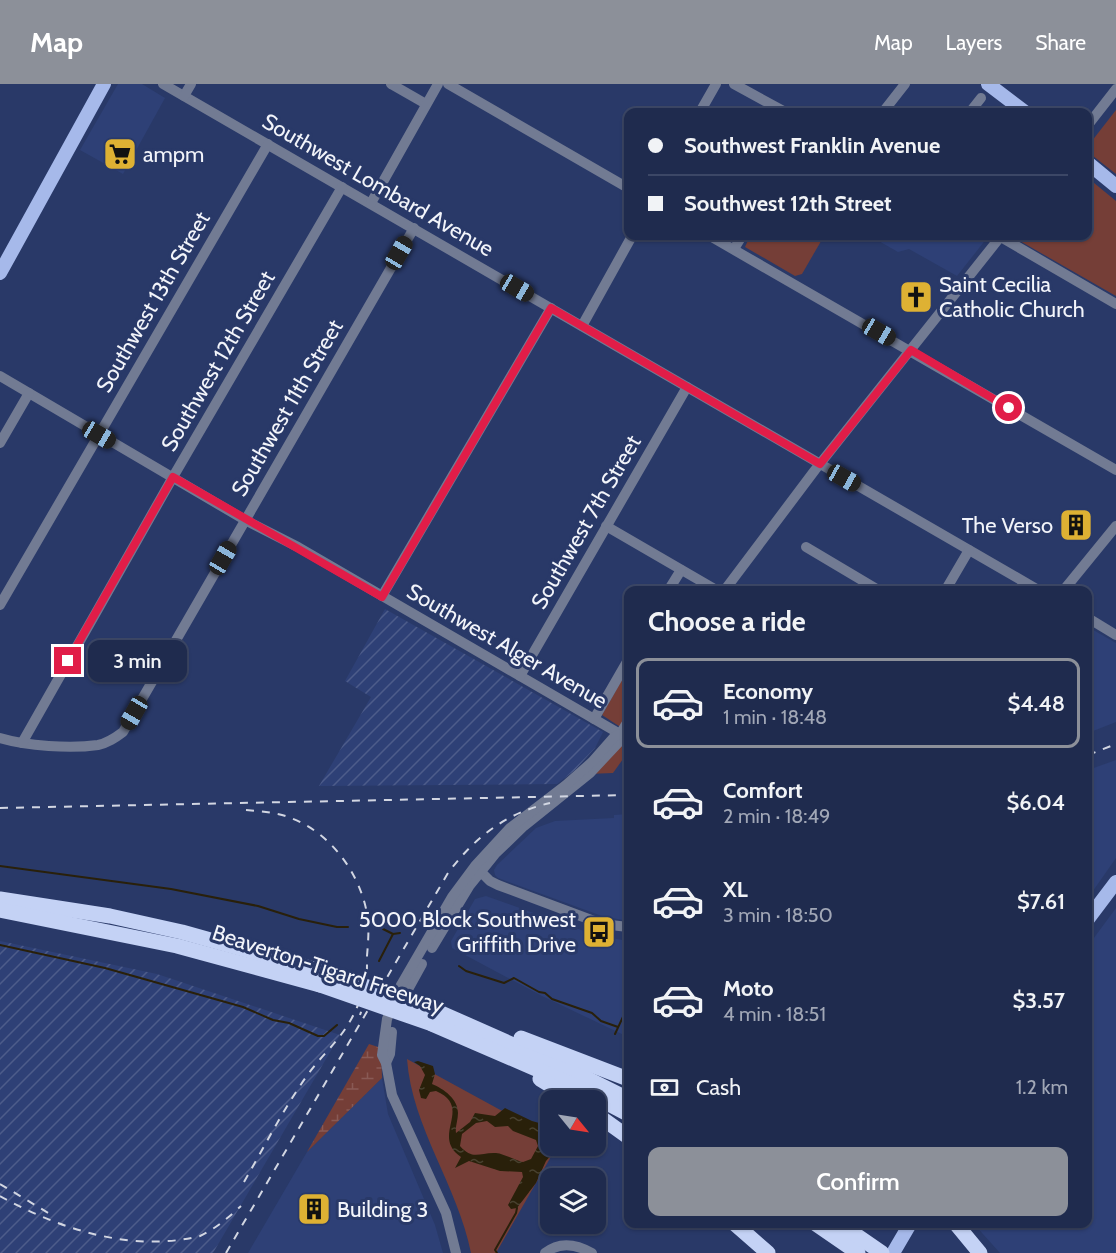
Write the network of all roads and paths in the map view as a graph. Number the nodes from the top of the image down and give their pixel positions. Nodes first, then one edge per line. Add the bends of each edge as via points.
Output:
1 (105, 84) edge
2 (163, 84) edge
3 (191, 84) edge
4 (391, 84) edge
5 (438, 84) edge
6 (448, 84) edge
7 (716, 84) edge
8 (734, 84) edge
9 (905, 84) edge
10 (988, 84) edge
11 (1116, 89) edge
12 (184, 96) junction
13 (981, 98) dead end
14 (426, 104) junction
15 (702, 108) edge
16 (778, 108) edge
17 (886, 108) edge
18 (973, 108) edge
19 (1020, 108) edge
20 (1092, 120) edge
21 (268, 144) junction
22 (1092, 166) edge
23 (624, 186) edge
24 (1116, 186) edge
25 (342, 187) junction
26 (371, 203) junction
27 (414, 228) junction
28 (630, 240) edge
29 (717, 240) edge
30 (739, 240) edge
31 (997, 240) edge
32 (1007, 240) edge
33 (734, 249) junction
34 (0, 273) edge
35 (1116, 304) edge
36 (551, 308) junction
37 (582, 326) junction
38 (911, 350) junction
39 (0, 376) edge
40 (687, 387) junction
41 (29, 393) junction
42 (99, 435) junction
43 (0, 443) edge
44 (820, 464) junction
45 (1116, 470) edge
46 (173, 477) junction
47 (245, 520) junction
48 (606, 526) junction
49 (1115, 530) edge
50 (806, 547) dead end
51 (969, 550) junction
52 (681, 570) junction
53 (671, 586) edge
54 (709, 586) edge
55 (728, 586) edge
56 (872, 586) edge
57 (948, 586) edge
58 (1031, 586) edge
59 (1067, 586) edge
60 (382, 597) junction
61 (0, 605) edge
62 (1092, 620) edge
63 (1116, 635) edge
64 (624, 667) edge
65 (520, 676) junction
66 (594, 719) junction
67 (624, 728) edge
68 (620, 734) junction
69 (0, 738) edge
70 (22, 743) junction
71 (478, 868) junction
72 (1116, 882) edge
73 (0, 888) edge
74 (0, 899) edge
75 (38, 905) junction
76 (5, 914) edge
77 (1092, 914) edge
78 (624, 927) edge
79 (324, 979) junction
80 (436, 1018) junction
81 (458, 1020) junction
82 (524, 1062) junction
83 (624, 1077) edge
84 (558, 1090) edge
85 (624, 1097) edge
86 (624, 1112) edge
87 (606, 1121) edge
88 (624, 1134) edge
89 (740, 1228) edge
90 (824, 1228) edge
91 (844, 1228) edge
92 (908, 1228) edge
93 (959, 1228) edge
94 (863, 1248) edge
95 (588, 1251) edge
96 (456, 1253) edge
97 (545, 1253) edge
98 (768, 1253) edge
99 (882, 1253) edge
100 (893, 1253) edge
101 (980, 1253) edge

1 - 34 main road
2 - 12 street, Southwest Lombard Avenue
3 - 12 street
4 - 14 street
5 - 14 street
6 - 23 street
7 - 15 street
8 - 16 street
9 - 17 street
10 - 19 main road
11 - 20 street
12 - 21 street, Southwest Lombard Avenue
13 - 18 street
14 - 26 street
21 - 25 street, Southwest Lombard Avenue
21 - 42 street, Southwest 13th Street
22 - 24 main road
25 - 26 street, Southwest Lombard Avenue
25 - 46 street, Southwest 12th Street
26 - 27 street, Southwest Lombard Avenue
27 - 36 street, Southwest Lombard Avenue
27 - 47 street, Southwest 11th Street
28 - 37 street
29 - 33 street
30 - 33 street
31 - 38 street
32 - 35 street
33 - 38 street
36 - 37 street, Southwest Lombard Avenue
36 - 60 street
37 - 40 street, Southwest Lombard Avenue
38 - 44 street
38 - 45 street
39 - 41 street, Southwest Alger Avenue
40 - 44 street, Southwest Lombard Avenue
40 - 48 street, Southwest 7th Street
41 - 42 street, Southwest Alger Avenue
41 - 43 street
42 - 46 street, Southwest Alger Avenue
42 - 61 street, Southwest 13th Street
44 - 51 street, Southwest Lombard Avenue
44 - 55 street
46 - 47 street, Southwest Alger Avenue
46 - 70 street, Southwest 12th Street
47 - 60 street, Southwest Alger Avenue
47 - 70 street, Southwest 11th Street via 123,732 98,745
48 - 52 street
48 - 65 street, Southwest 7th Street
49 - 59 street
50 - 56 street
51 - 57 street
51 - 58 street, Southwest Lombard Avenue
52 - 53 street
52 - 54 street
60 - 65 street, Southwest Alger Avenue
62 - 63 street
64 - 66 street
65 - 66 street, Southwest Alger Avenue
66 - 68 street, Southwest Alger Avenue
67 - 68 street
68 - 71 street via 619,742 591,773
69 - 70 street
71 - 78 street via 492,883 602,924
71 - 96 street via 452,897 396,996 382,1055 395,1106 446,1214
72 - 77 main road
73 - 75 highway
74 - 75 highway, Beaverton-Tigard Freeway
75 - 79 highway, Beaverton-Tigard Freeway via 182,932
76 - 79 highway, Beaverton-Tigard Freeway via 105,930
79 - 80 highway, Beaverton-Tigard Freeway, bridge
80 - 81 highway, Beaverton-Tigard Freeway
80 - 82 highway, Beaverton-Tigard Freeway
81 - 83 highway via 479,1023
81 - 85 highway, Beaverton-Tigard Freeway
82 - 84 highway via 533,1075
82 - 86 highway, Beaverton-Tigard Freeway
87 - 88 highway
89 - 98 highway
90 - 94 highway
91 - 94 highway
92 - 100 main road
93 - 101 highway
94 - 99 highway
95 - 97 street via 577,1246 558,1246

